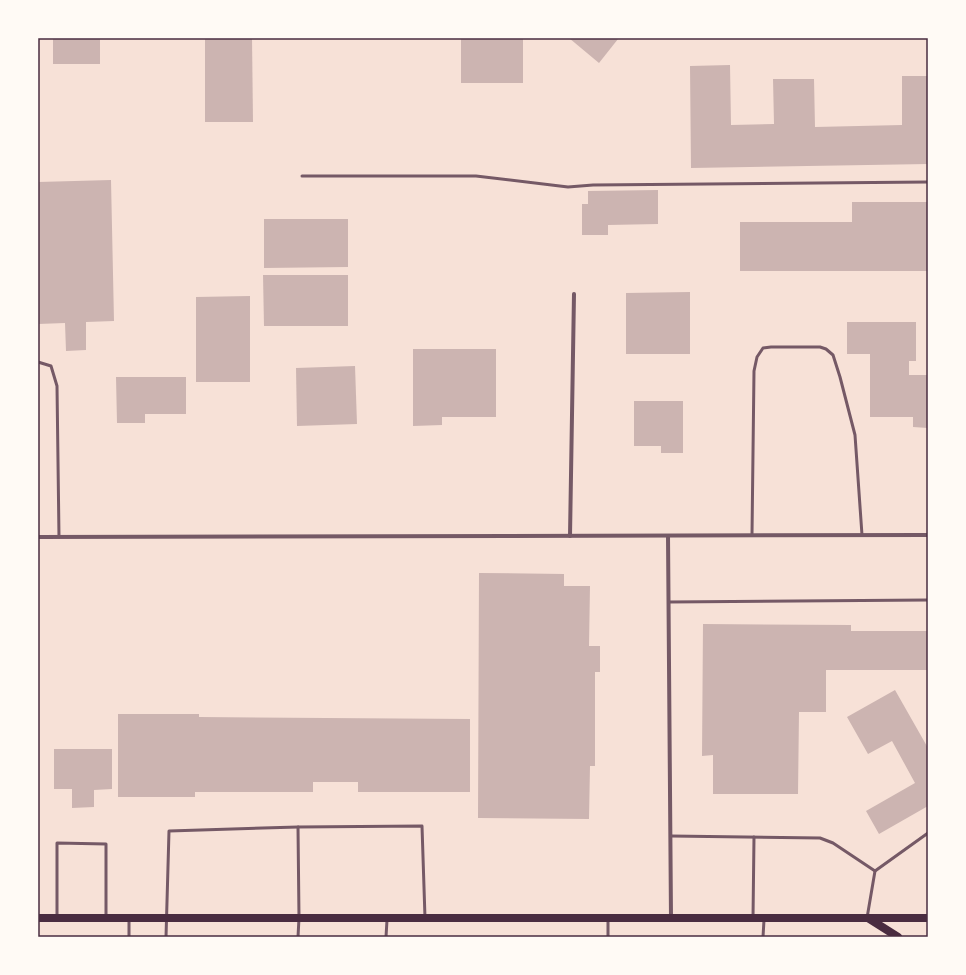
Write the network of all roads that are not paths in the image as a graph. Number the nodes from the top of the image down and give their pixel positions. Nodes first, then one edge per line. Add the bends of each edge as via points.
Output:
1 (302, 176) dead end
2 (928, 182) edge
3 (574, 294) dead end
4 (38, 362) edge
5 (862, 535) junction
6 (928, 535) edge
7 (570, 536) junction
8 (668, 536) junction
9 (752, 536) junction
10 (38, 537) edge
11 (59, 537) junction
12 (928, 600) edge
13 (669, 602) junction
14 (298, 827) junction
15 (928, 833) edge
16 (671, 836) junction
17 (754, 837) junction
18 (876, 872) junction
19 (38, 918) edge
20 (57, 918) junction
21 (106, 918) junction
22 (130, 918) junction
23 (166, 918) junction
24 (299, 918) junction
25 (387, 918) junction
26 (425, 918) junction
27 (608, 918) junction
28 (671, 918) junction
29 (753, 918) junction
30 (764, 918) junction
31 (867, 918) junction
32 (928, 918) edge
33 (129, 937) edge
34 (166, 937) edge
35 (298, 937) edge
36 (386, 937) edge
37 (608, 937) edge
38 (763, 937) edge
39 (898, 937) edge

1 - 2 lane via 476,176 568,188 593,185
3 - 7 street
4 - 11 lane via 51,366 57,386
5 - 6 street
5 - 9 street
5 - 9 lane via 855,435 833,355 820,348 771,347 763,348 757,357 754,371
7 - 8 street
7 - 11 street
8 - 9 street
8 - 13 street
10 - 11 street
12 - 13 lane
13 - 16 street
14 - 23 lane via 169,831
14 - 24 lane
14 - 26 lane via 422,826
15 - 18 lane
16 - 17 lane
16 - 28 street
17 - 18 lane via 820,838 833,843
17 - 29 lane
18 - 31 lane
19 - 20 main road
20 - 21 main road
20 - 21 lane via 57,843 106,844
21 - 22 main road
22 - 23 main road
22 - 33 lane
23 - 24 main road
23 - 34 lane
24 - 25 main road
24 - 35 lane
25 - 26 main road
25 - 36 lane
26 - 27 main road
27 - 28 main road
27 - 37 lane
28 - 29 main road
29 - 30 main road
30 - 31 main road
30 - 38 lane
31 - 32 main road
31 - 39 main road

